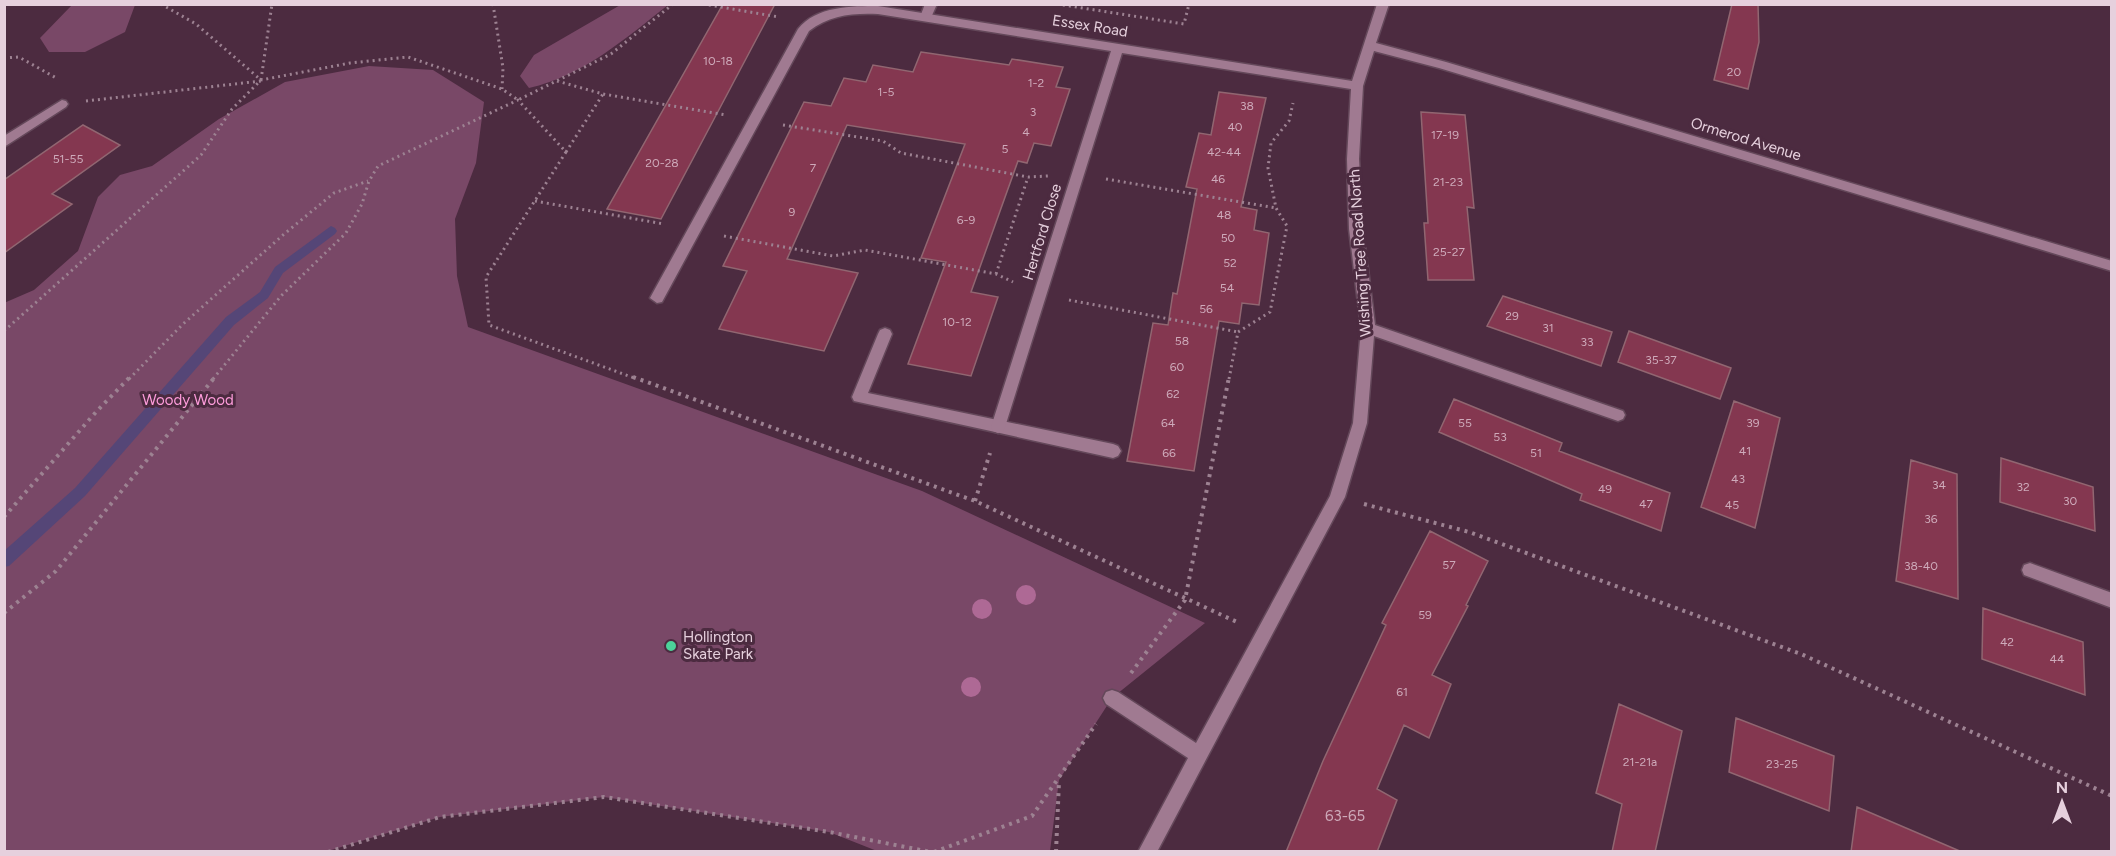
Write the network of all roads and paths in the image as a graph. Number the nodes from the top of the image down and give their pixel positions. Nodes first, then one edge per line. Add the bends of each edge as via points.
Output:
1 (161, 4) edge
2 (272, 4) edge
3 (493, 4) edge
4 (674, 4) edge
5 (702, 4) edge
6 (1057, 4) edge
7 (1189, 4) edge
8 (1383, 4) edge
9 (928, 11) edge
10 (812, 22) junction
11 (1371, 46) junction
12 (1118, 48) junction
13 (4, 58) edge
14 (1298, 76) junction
15 (261, 80) junction
16 (556, 81) junction
17 (1357, 86) junction
18 (502, 89) junction
19 (603, 94) junction
20 (518, 100) junction
21 (66, 103) junction
22 (755, 120) junction
23 (4, 143) edge
24 (566, 152) junction
25 (1078, 174) junction
26 (1029, 177) junction
27 (369, 181) junction
28 (535, 201) junction
29 (1276, 208) junction
30 (694, 230) junction
31 (2112, 266) edge
32 (996, 274) junction
33 (1040, 294) junction
34 (657, 298) dead end
35 (1368, 328) junction
36 (4, 331) edge
37 (1238, 333) junction
38 (885, 334) dead end
39 (1618, 415) dead end
40 (998, 427) junction
41 (1113, 451) dead end
42 (1337, 497) junction
43 (975, 501) junction
44 (4, 517) edge
45 (2030, 570) dead end
46 (1185, 600) junction
47 (2112, 601) edge
48 (4, 613) edge
49 (1262, 633) junction
50 (1112, 698) junction
51 (1198, 755) junction
52 (1059, 780) junction
53 (2112, 796) edge
54 (328, 852) edge
55 (932, 852) edge
56 (1056, 852) edge
57 (1148, 852) edge

1 - 15 path via 196,24
2 - 15 path
3 - 18 path
4 - 16 path via 611,54
5 - 10 path
6 - 7 path via 1184,24
8 - 11 street, Wishing Tree Road North
9 - 10 street, Essex Road via 850,9
9 - 12 street, Essex Road
10 - 22 street via 804,29
11 - 17 street, Wishing Tree Road North
11 - 31 street, Ormerod Avenue
12 - 14 street, Essex Road
12 - 25 street, Hertford Close
13 - 21 path via 19,57 74,88
14 - 17 street, Essex Road
14 - 29 path via 1289,122 1272,143 1268,168
15 - 18 path via 350,63 408,57
15 - 21 path
15 - 36 path via 232,109 201,155
16 - 19 path
16 - 20 path
17 - 35 street, Wishing Tree Road North via 1353,159 1356,229
18 - 20 path
19 - 22 path
19 - 24 path
20 - 24 path
20 - 27 path via 378,166
21 - 23 street
22 - 26 path via 883,141 901,153
22 - 30 street
24 - 28 path
25 - 26 path
25 - 29 path
25 - 33 street, Hertford Close
26 - 32 path
27 - 44 path via 334,193 183,324 96,412
27 - 48 path via 346,233 281,296 56,571
28 - 30 path
28 - 43 path via 486,277 489,325
29 - 37 path via 1287,226 1270,312
30 - 32 path via 833,256 865,250
30 - 34 street
32 - 33 path
33 - 37 path
33 - 40 street, Hertford Close
35 - 39 street
35 - 42 street, Wishing Tree Road North via 1360,423
37 - 46 path
38 - 40 street via 859,398
40 - 41 street
40 - 43 path
42 - 49 street, Wishing Tree Road North
42 - 53 path via 1469,532 1801,654
43 - 46 path
45 - 47 street
46 - 49 path
46 - 50 path
49 - 51 street, Wishing Tree Road North
50 - 51 street
50 - 52 path
51 - 57 street, Wishing Tree Road North
52 - 55 path via 1032,816
52 - 56 path
54 - 55 path via 440,817 604,797

